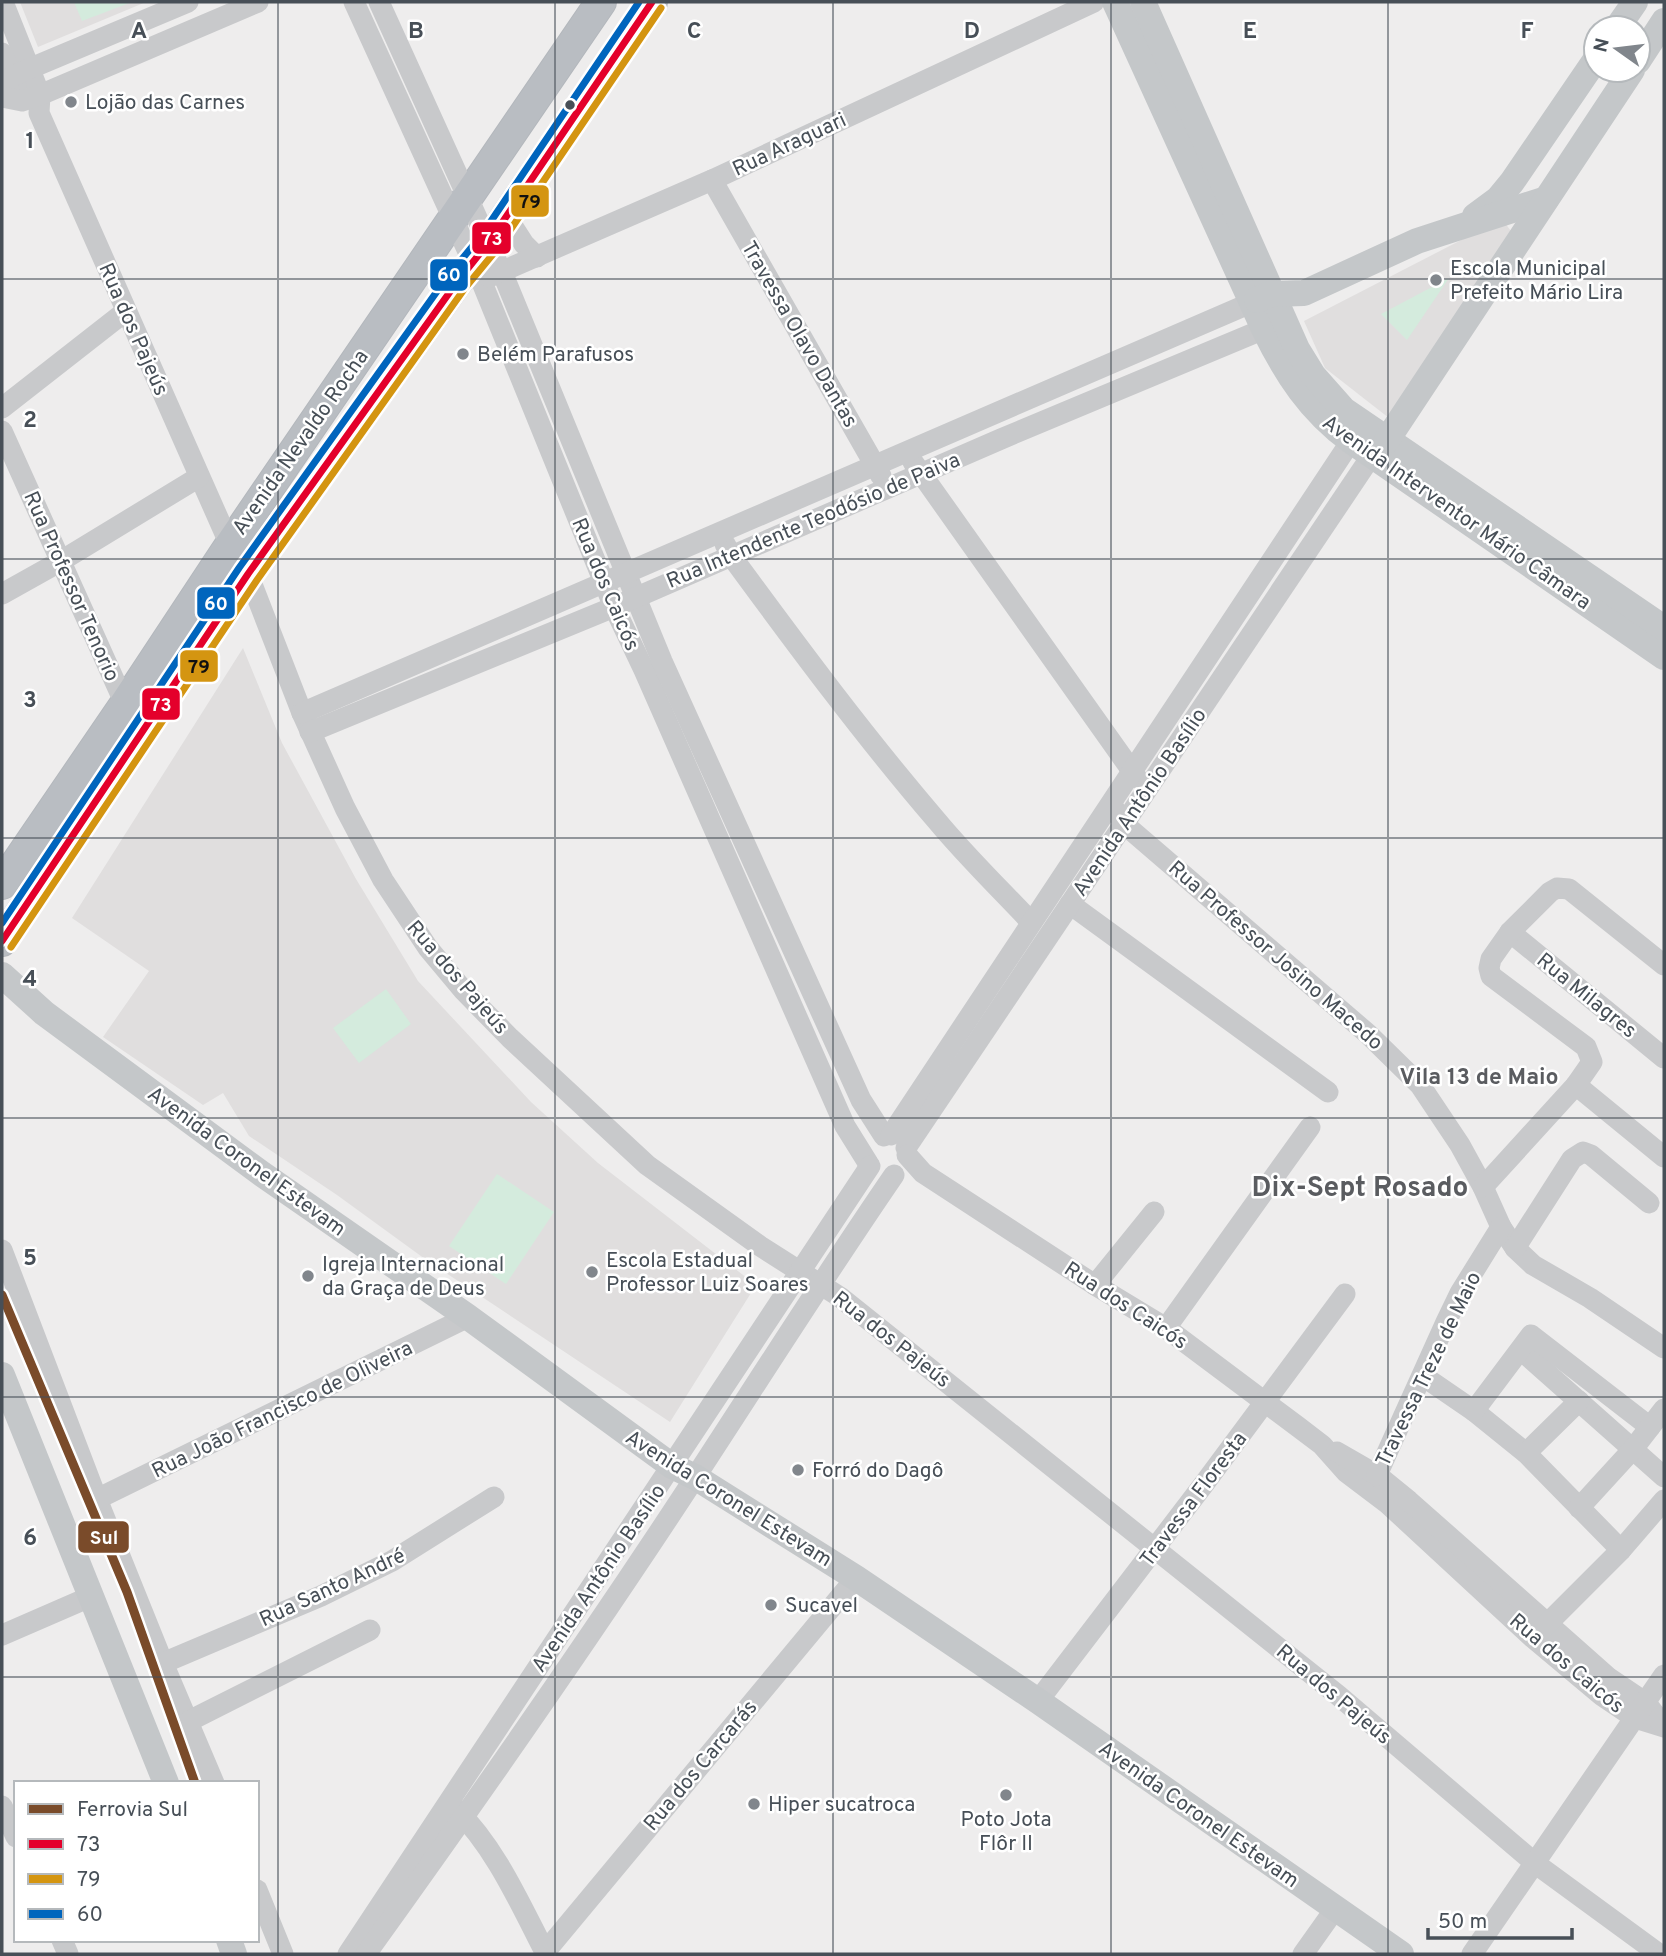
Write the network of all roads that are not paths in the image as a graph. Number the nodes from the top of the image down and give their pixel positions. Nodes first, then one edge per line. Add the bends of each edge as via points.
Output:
1 (3, 2) edge
2 (188, 2) edge
3 (258, 2) edge
4 (354, 2) edge
5 (379, 2) edge
6 (601, 2) edge
7 (652, 2) edge
8 (1094, 2) edge
9 (1115, 2) edge
10 (1143, 2) edge
11 (1664, 21) edge
12 (1652, 39) edge
13 (2, 53) edge
14 (14, 78) edge
15 (1582, 80) edge
16 (1623, 84) edge
17 (26, 102) edge
18 (712, 180) junction
19 (1546, 199) junction
20 (460, 210) junction
21 (506, 216) junction
22 (1456, 228) junction
23 (537, 257) junction
24 (481, 262) junction
25 (501, 271) junction
26 (1304, 293) junction
27 (1262, 298) junction
28 (125, 311) junction
29 (1274, 324) junction
30 (2, 408) edge
31 (989, 416) junction
32 (2, 431) edge
33 (1001, 439) junction
34 (1370, 445) junction
35 (906, 452) junction
36 (875, 465) junction
37 (920, 474) junction
38 (199, 477) junction
39 (888, 488) junction
40 (719, 533) junction
41 (230, 545) junction
42 (732, 557) junction
43 (61, 561) junction
44 (626, 573) junction
45 (248, 574) junction
46 (604, 582) junction
47 (2, 594) edge
48 (637, 596) junction
49 (614, 607) junction
50 (1657, 648) edge
51 (653, 665) junction
52 (125, 704) junction
53 (306, 723) junction
54 (1132, 769) junction
55 (1146, 792) junction
56 (1110, 802) junction
57 (1124, 824) junction
58 (2, 884) edge
59 (1070, 904) junction
60 (1031, 922) junction
61 (1510, 932) junction
62 (2, 941) edge
63 (1664, 965) edge
64 (2, 975) edge
65 (1664, 1058) edge
66 (1576, 1085) junction
67 (1328, 1092) dead end
68 (1310, 1127) dead end
69 (897, 1154) junction
70 (1664, 1157) edge
71 (869, 1164) junction
72 (1483, 1187) junction
73 (1649, 1203) dead end
74 (1153, 1212) dead end
75 (1501, 1227) junction
76 (1515, 1248) junction
77 (2, 1250) edge
78 (800, 1271) junction
79 (820, 1283) junction
80 (1095, 1286) junction
81 (1345, 1294) dead end
82 (468, 1317) junction
83 (1166, 1328) junction
84 (1664, 1348) edge
85 (1521, 1350) junction
86 (2, 1375) edge
87 (1423, 1376) junction
88 (1579, 1401) junction
89 (1265, 1402) junction
90 (1664, 1409) edge
91 (1474, 1410) junction
92 (1650, 1427) junction
93 (1322, 1445) junction
94 (1633, 1449) junction
95 (1526, 1453) junction
96 (684, 1472) junction
97 (1377, 1475) junction
98 (1664, 1477) edge
99 (494, 1497) dead end
100 (97, 1499) junction
101 (1664, 1500) edge
102 (1579, 1508) junction
103 (1156, 1548) junction
104 (1621, 1550) junction
105 (856, 1578) junction
106 (92, 1596) junction
107 (370, 1630) dead end
108 (1540, 1630) junction
109 (2, 1635) edge
110 (163, 1663) junction
111 (1664, 1675) edge
112 (1038, 1701) junction
113 (1640, 1710) junction
114 (189, 1721) junction
115 (1664, 1726) edge
116 (165, 1781) edge
117 (213, 1781) edge
118 (2, 1806) edge
119 (457, 1810) junction
120 (14, 1833) edge
121 (1535, 1864) junction
122 (259, 1895) edge
123 (1335, 1909) junction
124 (546, 1953) edge
125 (283, 1954) edge
126 (348, 1954) edge
127 (366, 1954) edge
128 (1303, 1954) edge
129 (1401, 1954) edge
130 (1472, 1954) edge
131 (1659, 1954) edge

1 - 14 street, Rua dos Pajeús
2 - 14 street
3 - 17 street
4 - 20 street, Rua dos Caicós
5 - 20 street, Rua dos Caicós
6 - 20 highway, Avenida Nevaldo Rocha
7 - 21 highway, Avenida Nevaldo Rocha
8 - 18 street, Rua Araguari
9 - 27 main road, Avenida Interventor Mário Câmara
10 - 27 main road, Avenida Interventor Mário Câmara
11 - 12 main road
13 - 14 street, Rua dos Pajeús
14 - 17 street, Rua dos Pajeús
15 - 22 main road via 1512,183 1498,199
16 - 19 main road, Avenida Antônio Basílio
17 - 28 street, Rua dos Pajeús
18 - 23 street, Rua Araguari
18 - 36 street, Travessa Olavo Dantas
19 - 22 main road, Rua Intendente Teodósio de Paiva
19 - 34 main road, Avenida Antônio Basílio
20 - 24 street, Rua dos Caicós
20 - 41 highway, Avenida Nevaldo Rocha
21 - 23 street
21 - 24 highway, Avenida Nevaldo Rocha
22 - 26 main road, Rua Intendente Teodósio de Paiva
23 - 25 street, Rua Araguari
24 - 25 street, Rua dos Caicós
24 - 25 street, Rua Araguari
24 - 45 highway, Avenida Nevaldo Rocha
24 - 46 street, Rua dos Caicós
25 - 44 street, Rua dos Caicós
26 - 27 main road, Rua Intendente Teodósio de Paiva
26 - 29 main road, Rua Intendente Teodósio de Paiva
27 - 29 main road, Avenida Interventor Mário Câmara
27 - 31 street, Rua Intendente Teodósio de Paiva
28 - 30 street
28 - 38 street, Rua dos Pajeús
29 - 33 street, Rua Intendente Teodósio de Paiva
29 - 34 main road, Avenida Interventor Mário Câmara
29 - 34 main road, Avenida Interventor Mário Câmara via 1283,367 1301,394 1323,419
31 - 33 street
31 - 35 street, Rua Intendente Teodósio de Paiva
32 - 43 street, Rua Professor Tenorio
33 - 37 street, Rua Intendente Teodósio de Paiva
34 - 50 main road, Avenida Interventor Mário Câmara
34 - 54 street, Avenida Antônio Basílio
34 - 55 street, Avenida Antônio Basílio
35 - 36 street, Rua Intendente Teodósio de Paiva
35 - 37 street
36 - 39 street, Travessa Olavo Dantas
36 - 40 street, Rua Intendente Teodósio de Paiva
37 - 39 street, Rua Intendente Teodósio de Paiva
37 - 54 street
38 - 41 street, Rua dos Pajeús
38 - 43 street
39 - 42 street, Rua Intendente Teodósio de Paiva
40 - 42 street
40 - 44 street, Rua Intendente Teodósio de Paiva
41 - 52 highway, Avenida Nevaldo Rocha
42 - 48 street, Rua Intendente Teodósio de Paiva
42 - 60 street via 877,750
43 - 47 street
43 - 52 street, Rua Professor Tenorio
44 - 46 street, Rua Intendente Teodósio de Paiva
44 - 48 street, Rua dos Caicós
45 - 53 street, Rua dos Pajeús
45 - 62 highway, Avenida Nevaldo Rocha
46 - 49 street, Rua dos Caicós
46 - 53 street, Rua Intendente Teodósio de Paiva
48 - 49 street, Rua Intendente Teodósio de Paiva
48 - 51 street, Rua dos Caicós
49 - 51 street, Rua dos Caicós
49 - 53 street, Rua Intendente Teodósio de Paiva
51 - 69 street, Rua dos Caicós via 860,1100
51 - 71 street, Rua dos Caicós via 845,1126
52 - 58 highway, Avenida Nevaldo Rocha
53 - 78 street, Rua dos Pajeús via 383,880 464,991 648,1165
54 - 55 street
54 - 56 street, Avenida Antônio Basílio
55 - 57 street, Avenida Antônio Basílio
56 - 57 street, Rua Professor Josino Macedo
56 - 60 street, Avenida Antônio Basílio
57 - 59 street, Avenida Antônio Basílio
57 - 72 street, Rua Professor Josino Macedo via 1420,1084
59 - 67 street
59 - 69 street, Avenida Antônio Basílio
60 - 69 street, Avenida Antônio Basílio
61 - 63 street via 1550,892 1569,889
61 - 65 street, Rua Milagres
61 - 66 street via 1493,953 1491,975 1590,1051 1592,1062
64 - 82 main road, Avenida Coronel Estevam via 44,1013 262,1174
66 - 70 street
66 - 72 street
68 - 83 street
69 - 71 street via 880,1175
69 - 71 street, Avenida Antônio Basílio via 877,1138 868,1149
69 - 79 street, Avenida Antônio Basílio
69 - 80 street, Rua dos Caicós
71 - 78 street, Avenida Antônio Basílio
72 - 75 street, Rua Professor Josino Macedo
73 - 76 street via 1583,1152 1572,1160
74 - 80 street
75 - 76 street, Rua Professor Josino Macedo
75 - 87 street, Travessa Treze de Maio via 1460,1293
76 - 84 street, Rua Professor Josino Macedo via 1533,1265
77 - 100 street
78 - 79 street, Rua dos Pajeús
78 - 96 street, Avenida Antônio Basílio
79 - 96 street, Avenida Antônio Basílio
79 - 103 street, Rua dos Pajeús
80 - 83 street, Rua dos Caicós
81 - 89 street, Travessa Floresta
82 - 96 main road, Avenida Coronel Estevam
82 - 100 street, Rua João Francisco de Oliveira
83 - 89 street, Rua dos Caicós
85 - 88 street
85 - 91 street
85 - 92 street via 1531,1335
86 - 106 main road
87 - 91 street
87 - 97 street, Travessa Treze de Maio
88 - 94 street
88 - 95 street
89 - 93 street, Rua dos Caicós
89 - 103 street, Travessa Floresta
90 - 92 street
91 - 95 street
92 - 94 street
93 - 97 street, Rua dos Caicós
93 - 108 street, Rua dos Caicós via 1346,1472
94 - 98 street
94 - 102 street
95 - 102 street
96 - 105 main road, Avenida Coronel Estevam
96 - 119 street, Avenida Antônio Basílio
97 - 108 street, Rua dos Caicós
99 - 110 street, Rua Santo André via 392,1561 321,1597
100 - 110 street
101 - 104 street
102 - 104 street
103 - 112 street, Travessa Floresta
103 - 121 street, Rua dos Pajeús via 1339,1696
104 - 108 street
105 - 112 main road, Avenida Coronel Estevam
105 - 124 street, Rua dos Carcarás
106 - 109 street
106 - 116 main road
107 - 114 street
108 - 113 street, Rua dos Caicós via 1609,1678
110 - 114 street
111 - 113 street
112 - 123 main road, Avenida Coronel Estevam
113 - 115 street, Rua dos Caicós
113 - 121 street
114 - 117 street
118 - 120 street
119 - 124 street via 499,1866
119 - 126 street, Avenida Antônio Basílio
119 - 127 street, Avenida Antônio Basílio
121 - 130 street
121 - 131 street, Rua dos Pajeús
122 - 125 street
123 - 128 street
123 - 129 main road, Avenida Coronel Estevam

